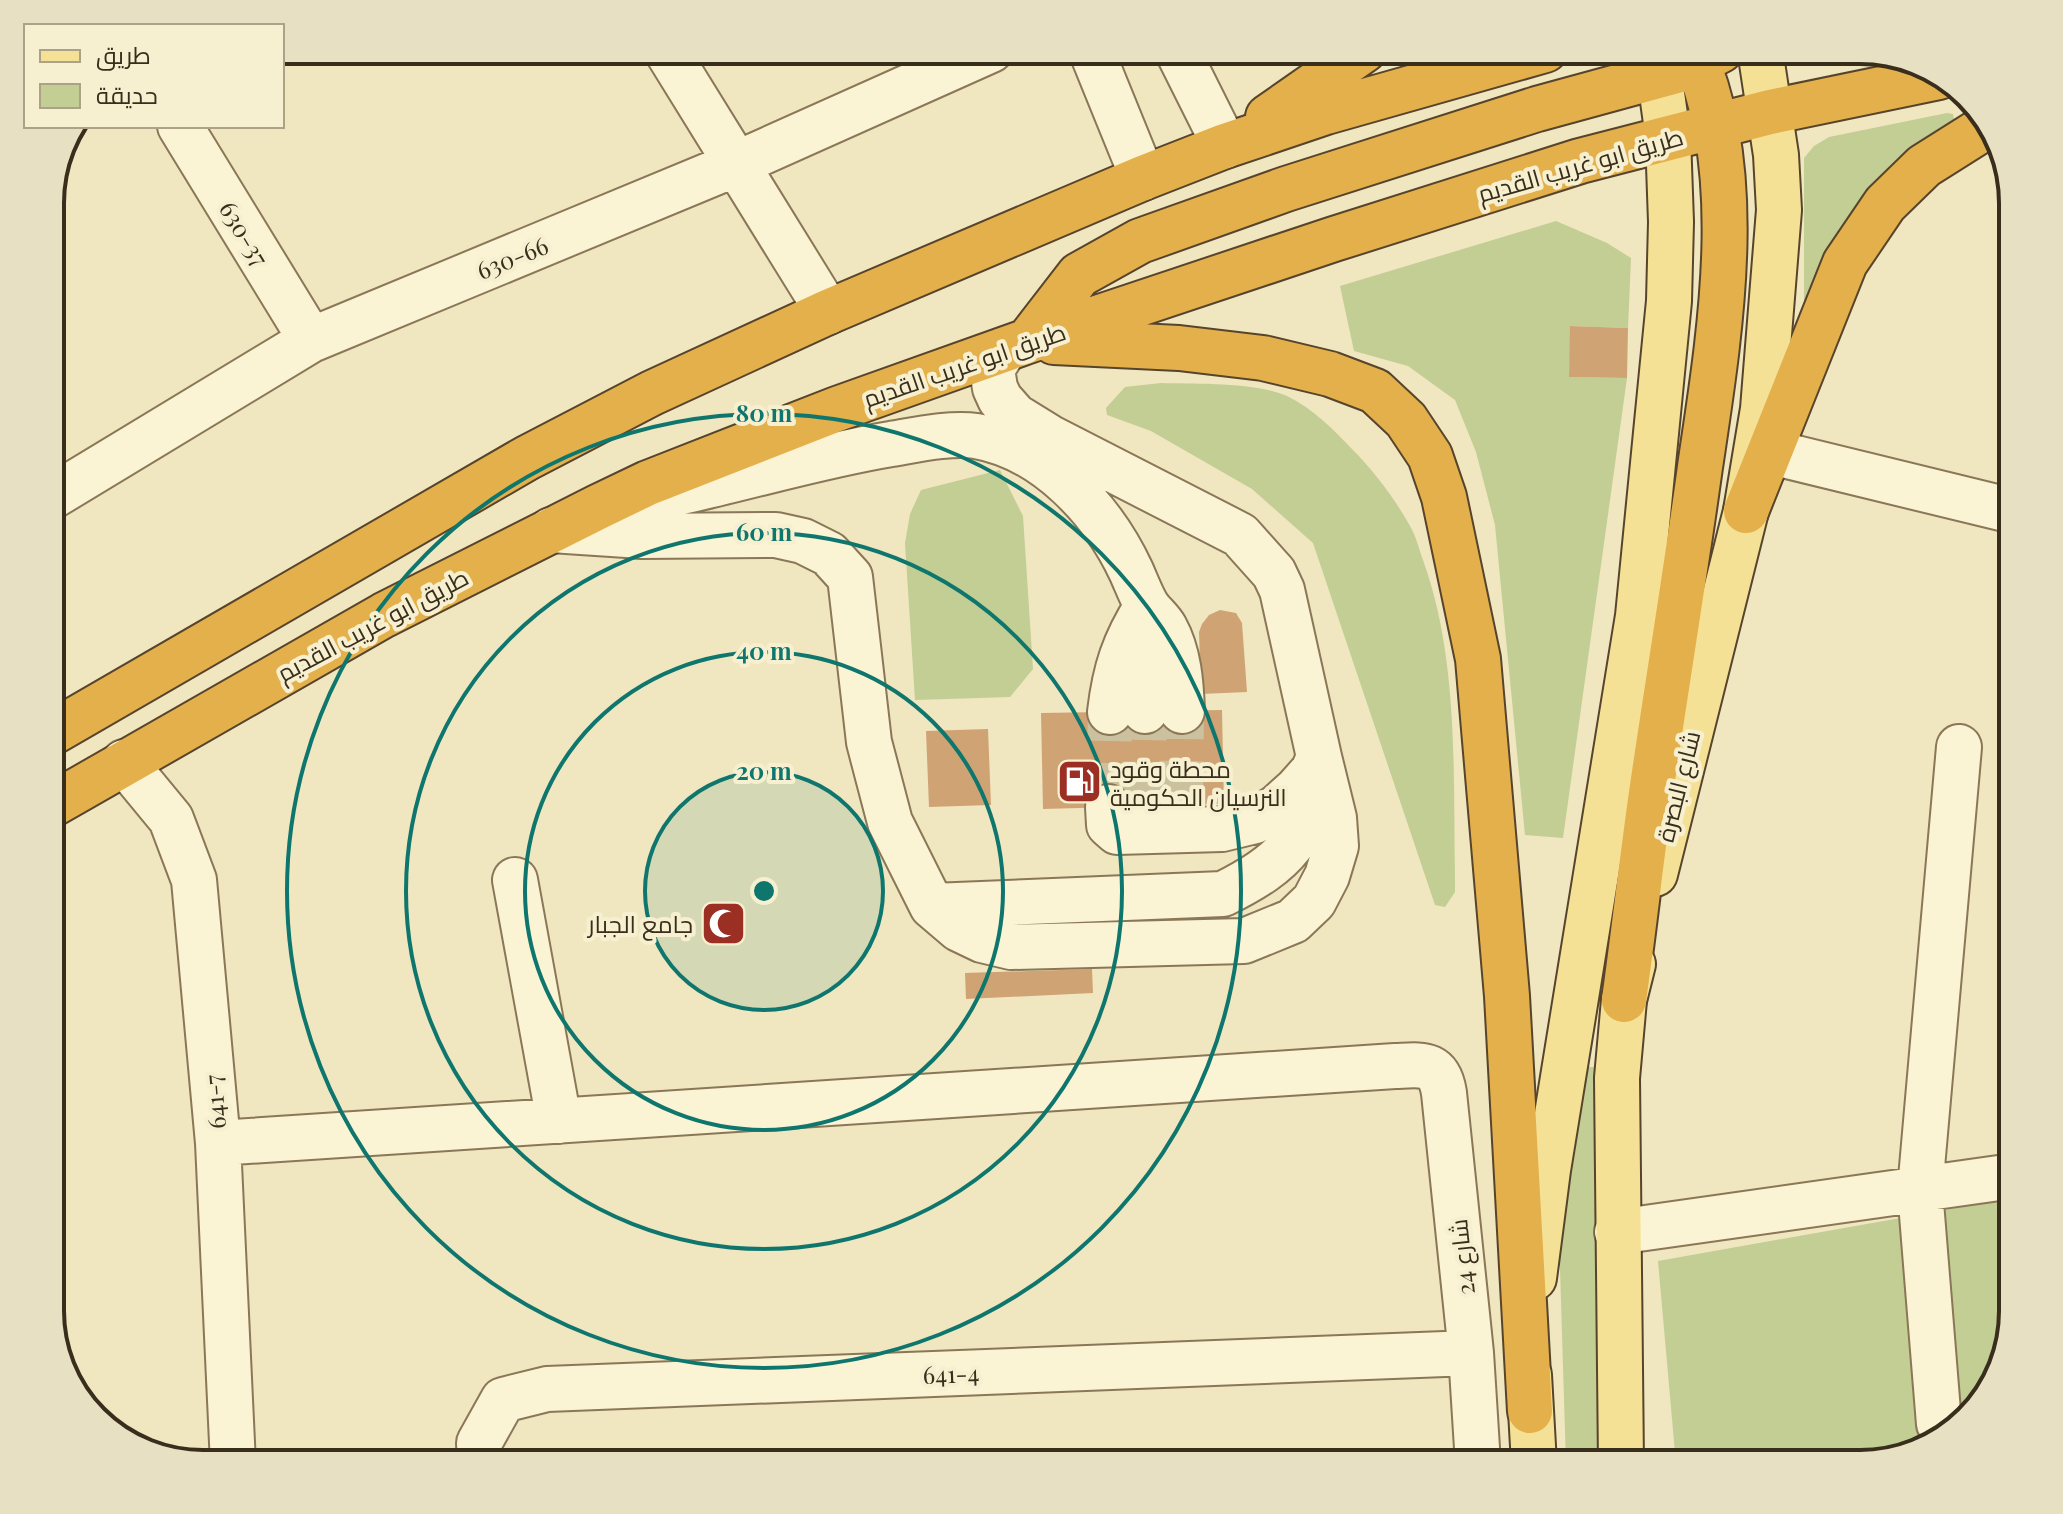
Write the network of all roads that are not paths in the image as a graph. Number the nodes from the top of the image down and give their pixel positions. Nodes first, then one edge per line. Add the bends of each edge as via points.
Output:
1 (675, 64) edge
2 (960, 64) edge
3 (1097, 64) edge
4 (1184, 64) edge
5 (1344, 64) edge
6 (1496, 64) edge
7 (1681, 64) edge
8 (1696, 64) edge
9 (1701, 64) edge
10 (1704, 64) edge
11 (1762, 64) edge
12 (1924, 80) edge
13 (1770, 112) junction
14 (1715, 125) junction
15 (181, 128) edge
16 (1979, 131) edge
17 (1668, 137) junction
18 (1225, 146) junction
19 (736, 164) junction
20 (1143, 178) junction
21 (828, 312) junction
22 (311, 340) junction
23 (1016, 345) junction
24 (1771, 452) junction
25 (64, 490) edge
26 (598, 507) junction
27 (1999, 508) edge
28 (1746, 511) junction
29 (551, 530) junction
30 (1145, 711) tunnel mouth
31 (64, 726) edge
32 (1959, 747) dead end
33 (1319, 757) junction
34 (124, 762) junction
35 (64, 798) edge
36 (1151, 816) dead end
37 (515, 880) dead end
38 (1624, 1000) junction
39 (559, 1121) junction
40 (218, 1143) junction
41 (1999, 1178) edge
42 (1920, 1190) junction
43 (1617, 1232) junction
44 (1471, 1353) junction
45 (1530, 1411) junction
46 (1940, 1425) edge
47 (232, 1450) edge
48 (479, 1450) edge
49 (1477, 1450) edge
50 (1533, 1450) edge
51 (1621, 1450) edge

1 - 19 street
2 - 19 street, 630-66
3 - 20 street
4 - 18 street
5 - 18 highway
6 - 18 highway
7 - 23 highway via 1140,241 1079,275
8 - 17 highway via 1674,99
9 - 14 highway
10 - 13 highway via 1733,102 1747,111
11 - 13 main road, شارع البصرة
12 - 13 highway, طريق ابو غريب القديم
13 - 14 highway, طريق ابو غريب القديم
13 - 28 main road, شارع البصرة via 1779,210 1763,409
14 - 17 highway, طريق ابو غريب القديم
14 - 38 highway via 1724,205 1722,299
15 - 22 street, 630-37
16 - 24 highway via 1924,166 1885,204 1845,263
17 - 23 highway, طريق ابو غريب القديم via 1488,190
17 - 45 main road via 1669,301 1638,616 1548,1170 1529,1334
18 - 20 highway
19 - 21 street
19 - 22 street, 630-66
20 - 21 highway
21 - 31 highway via 527,458
22 - 25 street, 630-66
23 - 26 highway, طريق ابو غريب القديم via 793,426
23 - 33 street via 992,369 1000,399 1015,416 1216,520 1240,535 1268,565 1282,590
23 - 45 highway via 1179,348 1263,358 1330,374 1375,391 1406,420 1430,456 1444,497 1478,659 1507,996
24 - 27 street
24 - 28 highway
26 - 29 highway, طريق ابو غريب القديم
26 - 30 street via 674,495 919,439 973,436 1016,447 1063,481 1102,519 1122,553 1147,606
28 - 38 main road, شارع البصرة
29 - 33 street via 776,535 829,554 850,577 869,742 890,822 932,906 1223,894 1260,876 1286,854 1315,793
29 - 34 highway, طريق ابو غريب القديم via 384,615
32 - 42 street
33 - 36 street via 1297,789 1255,821 1222,829
34 - 35 highway, طريق ابو غريب القديم
34 - 40 street, 641-7 via 171,819 194,880
37 - 39 street
38 - 43 main road, شارع البصرة via 1617,1078
39 - 40 street
39 - 44 street, شارع 24 via 1419,1065 1435,1070 1443,1085
40 - 47 street, 641-7
41 - 42 street
42 - 43 street
42 - 46 street
43 - 51 main road, شارع البصرة
44 - 48 street, 641-4 via 547,1389 503,1400
44 - 49 street, شارع 24
45 - 50 main road

